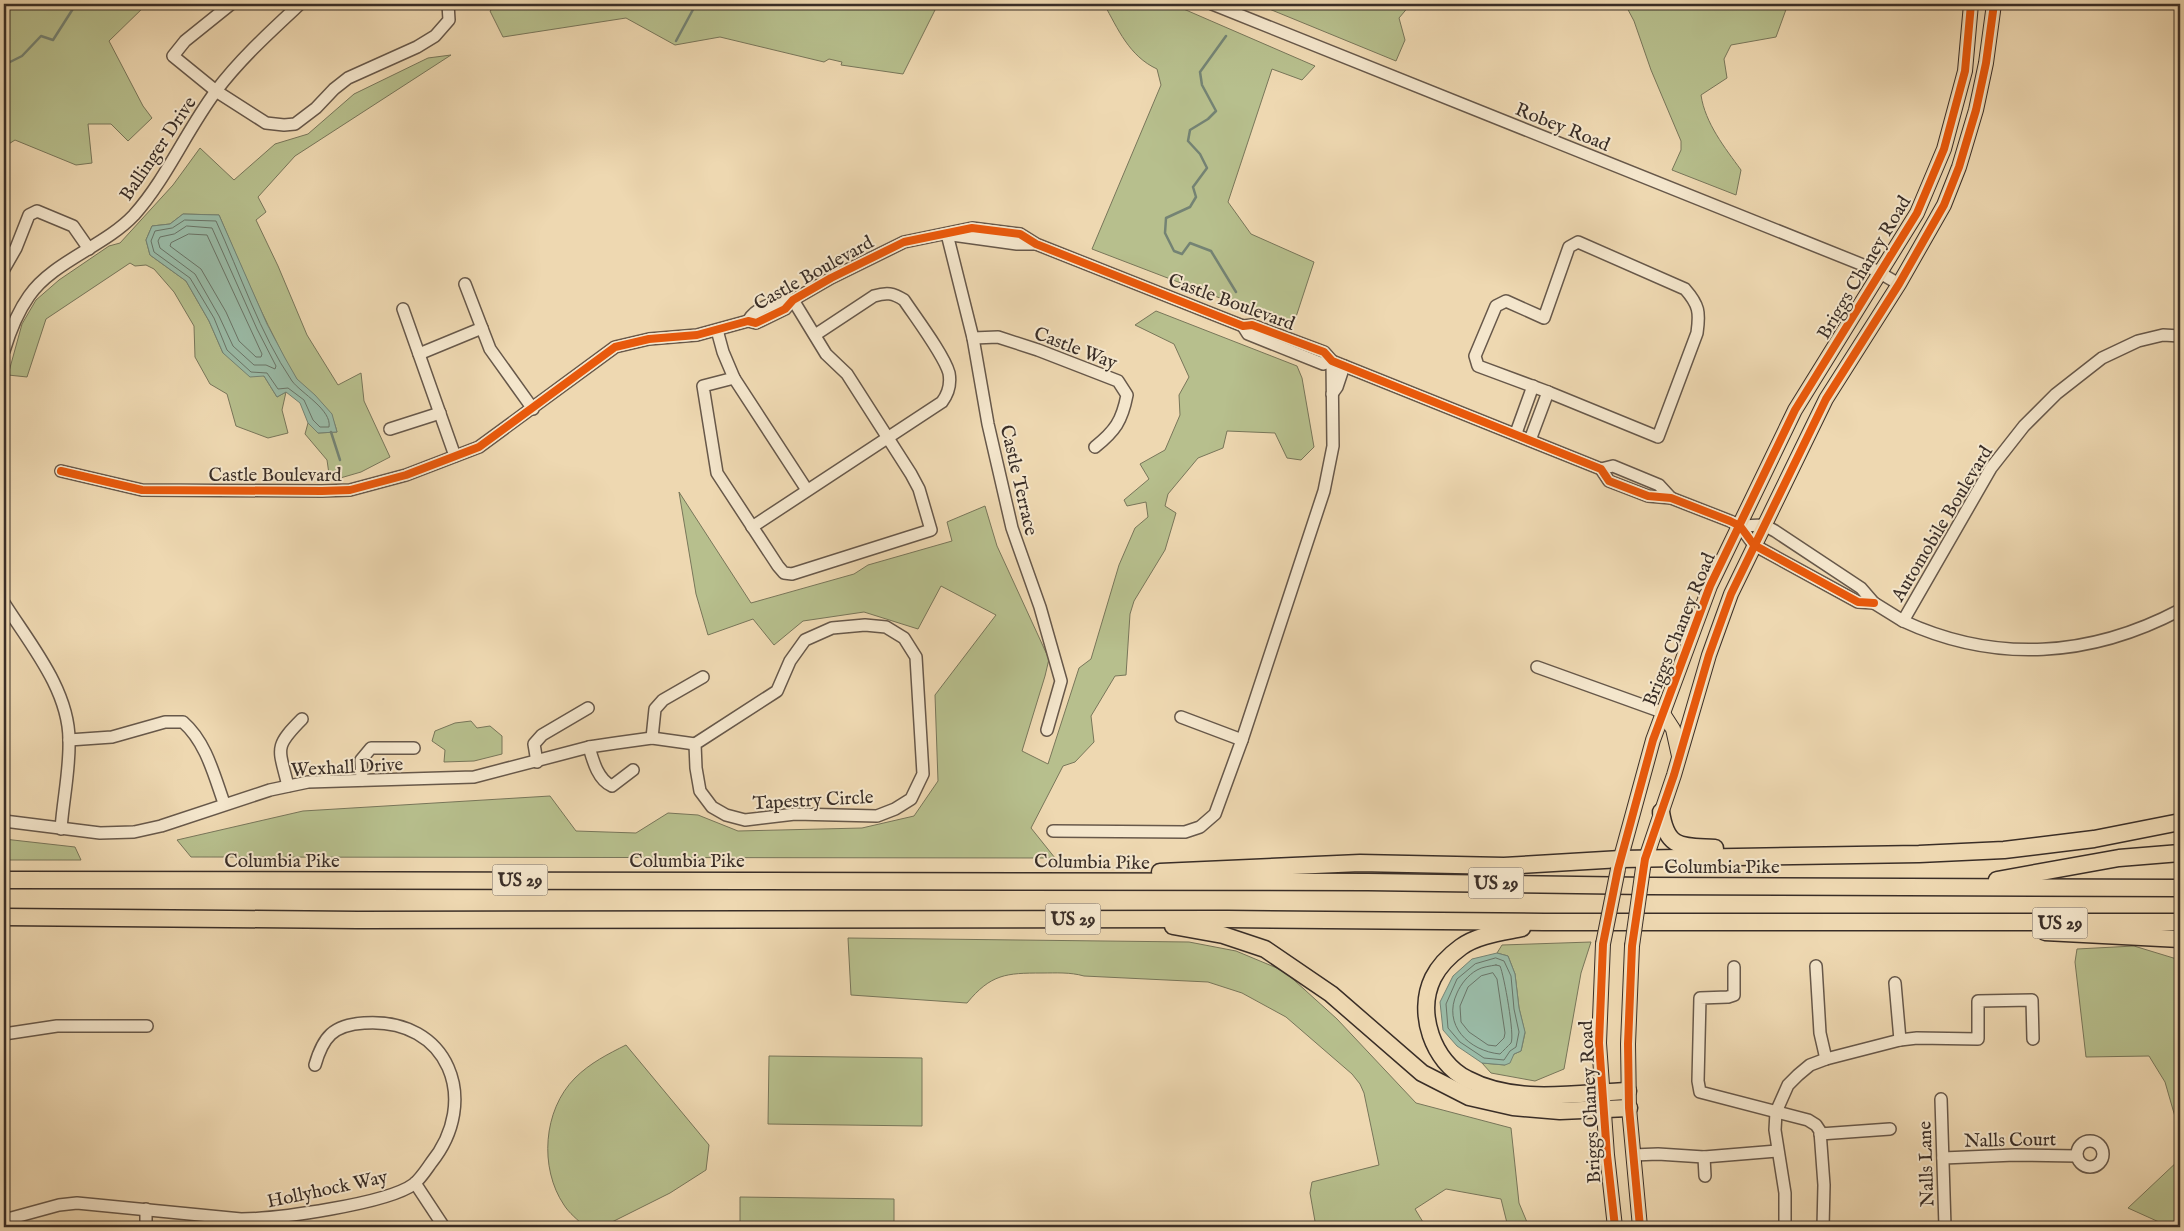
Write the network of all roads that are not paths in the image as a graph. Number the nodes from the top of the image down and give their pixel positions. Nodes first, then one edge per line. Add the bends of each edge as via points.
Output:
1 (231, 4) edge
2 (300, 4) edge
3 (448, 4) edge
4 (1212, 4) edge
5 (1971, 4) edge
6 (1994, 4) edge
7 (216, 90) junction
8 (947, 234) junction
9 (89, 249) junction
10 (4, 269) edge
11 (1881, 272) junction
12 (465, 284) dead end
13 (1899, 284) junction
14 (794, 300) junction
15 (402, 309) dead end
16 (482, 328) junction
17 (718, 330) junction
18 (815, 335) junction
19 (2180, 336) edge
20 (973, 338) junction
21 (4, 351) edge
22 (419, 354) junction
23 (1332, 362) junction
24 (1344, 366) junction
25 (734, 378) junction
26 (1533, 386) junction
27 (1548, 392) junction
28 (1331, 395) junction
29 (532, 409) junction
30 (440, 413) junction
31 (390, 429) dead end
32 (1516, 433) junction
33 (888, 437) junction
34 (1530, 440) junction
35 (1094, 447) dead end
36 (455, 456) junction
37 (61, 471) dead end
38 (807, 490) junction
39 (1764, 525) junction
40 (1740, 526) junction
41 (752, 527) junction
42 (1754, 545) junction
43 (4, 603) edge
44 (1874, 603) junction
45 (2180, 610) edge
46 (1903, 621) junction
47 (1537, 667) dead end
48 (703, 677) dead end
49 (588, 708) dead end
50 (1662, 712) junction
51 (1181, 718) dead end
52 (302, 719) dead end
53 (1047, 730) dead end
54 (652, 738) junction
55 (70, 740) junction
56 (1242, 740) junction
57 (696, 744) junction
58 (589, 747) junction
59 (414, 748) dead end
60 (1680, 757) junction
61 (537, 762) junction
62 (633, 770) dead end
63 (362, 780) junction
64 (288, 786) junction
65 (224, 804) junction
66 (1661, 812) junction
67 (4, 821) edge
68 (2180, 822) edge
69 (61, 829) junction
70 (1053, 831) dead end
71 (2180, 847) edge
72 (2159, 853) junction
73 (2180, 853) edge
74 (1844, 854) junction
75 (1619, 864) junction
76 (1644, 864) junction
77 (4, 880) edge
78 (1036, 881) junction
79 (1955, 888) junction
80 (2180, 888) edge
81 (4, 916) edge
82 (1136, 919) junction
83 (1544, 922) junction
84 (1940, 922) junction
85 (2180, 922) edge
86 (2180, 939) edge
87 (1816, 966) dead end
88 (1734, 968) dead end
89 (1895, 983) dead end
90 (147, 1026) dead end
91 (4, 1034) edge
92 (2032, 1039) dead end
93 (1900, 1040) junction
94 (1826, 1058) junction
95 (315, 1065) dead end
96 (1628, 1091) junction
97 (1602, 1092) junction
98 (1941, 1099) dead end
99 (1629, 1108) junction
100 (1602, 1109) junction
101 (1776, 1112) junction
102 (1890, 1129) dead end
103 (1820, 1134) junction
104 (1777, 1151) junction
105 (1633, 1155) junction
106 (2077, 1156) dead end
107 (1704, 1157) junction
108 (1943, 1158) junction
109 (1705, 1176) dead end
110 (415, 1183) junction
111 (146, 1209) junction
112 (4, 1220) edge
113 (146, 1227) edge
114 (444, 1227) edge
115 (1615, 1227) edge
116 (1640, 1227) edge
117 (1787, 1227) edge
118 (1823, 1227) edge
119 (1945, 1227) edge

1 - 7 street via 185,41 174,56
2 - 7 street, Ballinger Drive
3 - 7 street via 449,20 435,36 348,78 295,124 266,123
4 - 11 street, Robey Road
5 - 11 main road, Briggs Chaney Road via 1965,71 1944,149 1917,213
6 - 13 main road, Briggs Chaney Road via 1976,110 1959,167 1944,205
7 - 9 street, Ballinger Drive via 149,197 132,217
8 - 14 street, Castle Boulevard via 904,242 866,259
8 - 20 street, Castle Terrace
8 - 23 street, Castle Boulevard via 972,228 1020,234 1036,244 1243,326 1252,325 1324,352
9 - 10 street via 73,226 37,211 29,215
9 - 21 street, Ballinger Drive via 55,271 30,294 14,320
11 - 13 street, Robey Road
11 - 40 main road, Briggs Chaney Road via 1795,410
12 - 16 street
13 - 39 main road, Briggs Chaney Road via 1826,399
14 - 17 street, Castle Boulevard via 785,309 756,323 748,321
14 - 18 street
15 - 22 street
16 - 22 street
16 - 29 street via 490,349
17 - 25 street
17 - 29 street, Castle Boulevard via 615,347
18 - 33 street via 826,354 847,374
18 - 33 street via 874,296 886,292 904,300 943,361 949,374 949,385 942,402
19 - 46 street, Automobile Boulevard via 2138,341 2102,358 2056,394 2024,426 1991,468
20 - 35 street, Castle Way via 998,337 1118,381 1127,395 1124,409 1113,433
20 - 53 street, Castle Terrace via 988,424 1012,528 1040,607 1061,681
22 - 30 street
23 - 24 street, Castle Boulevard
23 - 28 street
24 - 28 street
24 - 32 street, Castle Boulevard
25 - 38 street
25 - 41 street via 702,386 717,473
26 - 27 street
26 - 27 street via 1478,366 1475,356 1496,306 1506,301 1544,318 1569,248 1578,242 1685,289 1696,301 1700,316 1697,333 1658,436
26 - 32 street
27 - 34 street
28 - 56 street via 1333,446 1324,491
29 - 36 street, Castle Boulevard via 485,444
30 - 31 street
30 - 36 street
32 - 34 street, Castle Boulevard
33 - 38 street
33 - 41 street via 919,489 930,530 792,574 784,573 778,566
34 - 40 street, Castle Boulevard via 1602,469 1609,481 1648,496 1671,498
36 - 37 street, Castle Boulevard via 406,475 350,490 322,492 142,490
38 - 41 street
39 - 40 street
39 - 42 main road, Briggs Chaney Road
39 - 44 street, Automobile Boulevard via 1861,588
40 - 42 street, Automobile Boulevard
40 - 50 main road, Briggs Chaney Road via 1710,586
42 - 44 street, Automobile Boulevard via 1858,602
42 - 60 main road, Briggs Chaney Road via 1731,594 1709,655
43 - 55 street via 57,688 66,713
44 - 46 street, Automobile Boulevard
45 - 46 street, Automobile Boulevard via 2129,633 2058,650 1985,647
47 - 50 street
48 - 54 street via 663,700 655,710
49 - 61 street via 542,735 534,744
50 - 60 main road via 1673,729
50 - 75 main road, Briggs Chaney Road
51 - 56 street
52 - 64 street via 283,738 280,750
54 - 57 street, Wexhall Drive
54 - 58 street, Wexhall Drive
55 - 65 street via 112,737 165,722 184,722 203,747
55 - 69 street
56 - 70 street via 1214,814 1200,827 1185,832
57 - 57 street, Tapestry Circle via 700,791 712,807 726,815 745,820 795,814 877,816 895,810 911,799 923,774 916,657 904,638 886,627 832,628 805,640 790,661 777,691
58 - 61 street, Wexhall Drive
58 - 62 street via 594,765 606,784 612,786
59 - 63 street via 371,748 361,760
60 - 66 main road, Briggs Chaney Road
61 - 63 street, Wexhall Drive via 474,777
63 - 64 street, Wexhall Drive
64 - 65 street, Wexhall Drive
65 - 69 street, Wexhall Drive via 134,832
66 - 74 highway via 1664,829 1672,840 1682,846
66 - 76 main road, Briggs Chaney Road
67 - 69 street, Wexhall Drive
68 - 74 highway via 2004,850
71 - 72 highway
72 - 73 highway
72 - 79 highway
74 - 76 highway
75 - 76 highway
75 - 78 highway via 1360,863 1216,868
75 - 97 main road, Briggs Chaney Road, bridge via 1604,944 1598,1043
76 - 96 main road, Briggs Chaney Road, bridge via 1632,946
77 - 78 highway, Columbia Pike / US 29
78 - 79 highway, Columbia Pike / US 29
79 - 80 highway, Columbia Pike / US 29
81 - 82 highway, US 29 via 348,920
82 - 83 highway, US 29
82 - 100 highway via 1223,935 1265,949 1331,994 1422,1073 1469,1097 1513,1107 1560,1111
83 - 84 highway, US 29
83 - 97 highway via 1478,940 1463,946 1446,960 1433,978 1426,1000 1434,1045 1449,1066 1467,1079 1503,1091 1540,1096
84 - 85 highway, US 29
84 - 86 highway via 2086,936
87 - 94 street via 1820,1033
88 - 101 street via 1734,995 1700,998 1700,1092
89 - 93 street
90 - 91 street via 57,1026
92 - 93 street via 2032,1000 1978,1001 1978,1038
93 - 94 street
94 - 101 street via 1810,1065 1788,1085
95 - 110 street, Hollyhock Way via 320,1046 334,1031 378,1022 401,1026 424,1037 444,1057 454,1081 455,1111 442,1150
96 - 97 highway
96 - 99 main road, Briggs Chaney Road
97 - 100 main road, Briggs Chaney Road
98 - 108 street, Nalls Lane
99 - 100 highway
99 - 105 main road, Briggs Chaney Road
100 - 115 main road, Briggs Chaney Road
101 - 103 street via 1808,1120 1816,1125
101 - 104 street
102 - 103 street
103 - 118 street
104 - 107 street
104 - 117 street
105 - 107 street
105 - 116 main road, Briggs Chaney Road
106 - 108 street, Nalls Court
107 - 109 street
108 - 119 street, Nalls Lane
110 - 111 street, Hollyhock Way via 373,1200 264,1219
110 - 114 street
111 - 112 street, Hollyhock Way via 77,1203
111 - 113 street

